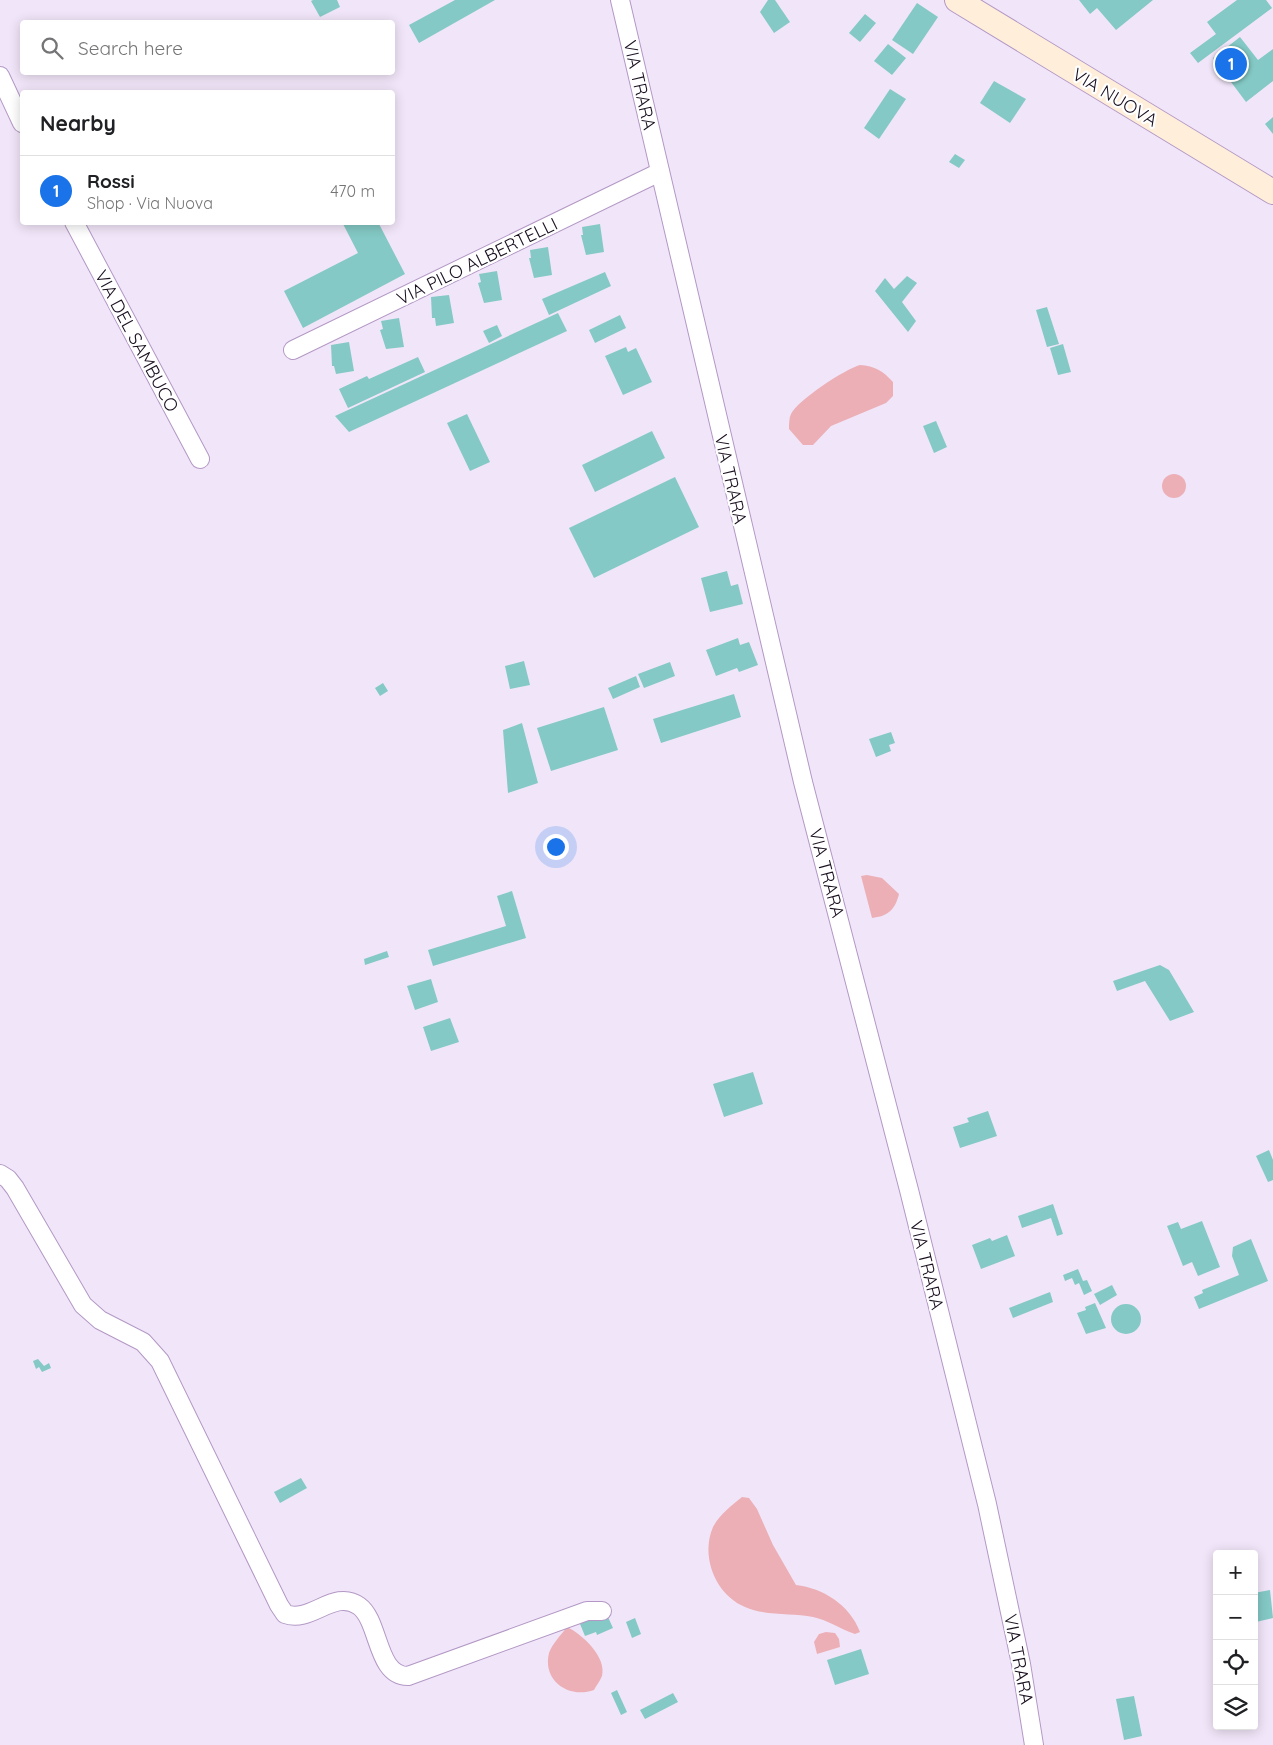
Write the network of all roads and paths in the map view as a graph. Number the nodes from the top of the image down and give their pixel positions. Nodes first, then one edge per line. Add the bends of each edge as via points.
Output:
1 (620, 0) edge
2 (957, 0) edge
3 (0, 76) edge
4 (20, 119) edge
5 (660, 172) junction
6 (1273, 192) edge
7 (76, 225) edge
8 (293, 350) dead end
9 (200, 459) dead end
10 (0, 1174) edge
11 (602, 1611) dead end
12 (1034, 1745) edge

1 - 5 street, VIA TRARA
2 - 6 main road, VIA NUOVA
3 - 4 street
5 - 8 street, VIA PILO ALBERTELLI
5 - 12 street, VIA TRARA via 803,782 987,1504
7 - 9 street, VIA DEL SAMBUCO
10 - 11 street via 16,1188 83,1305 100,1320 142,1342 160,1361 285,1614 300,1616 334,1602 355,1604 365,1613 391,1669 400,1676 408,1676 587,1611

